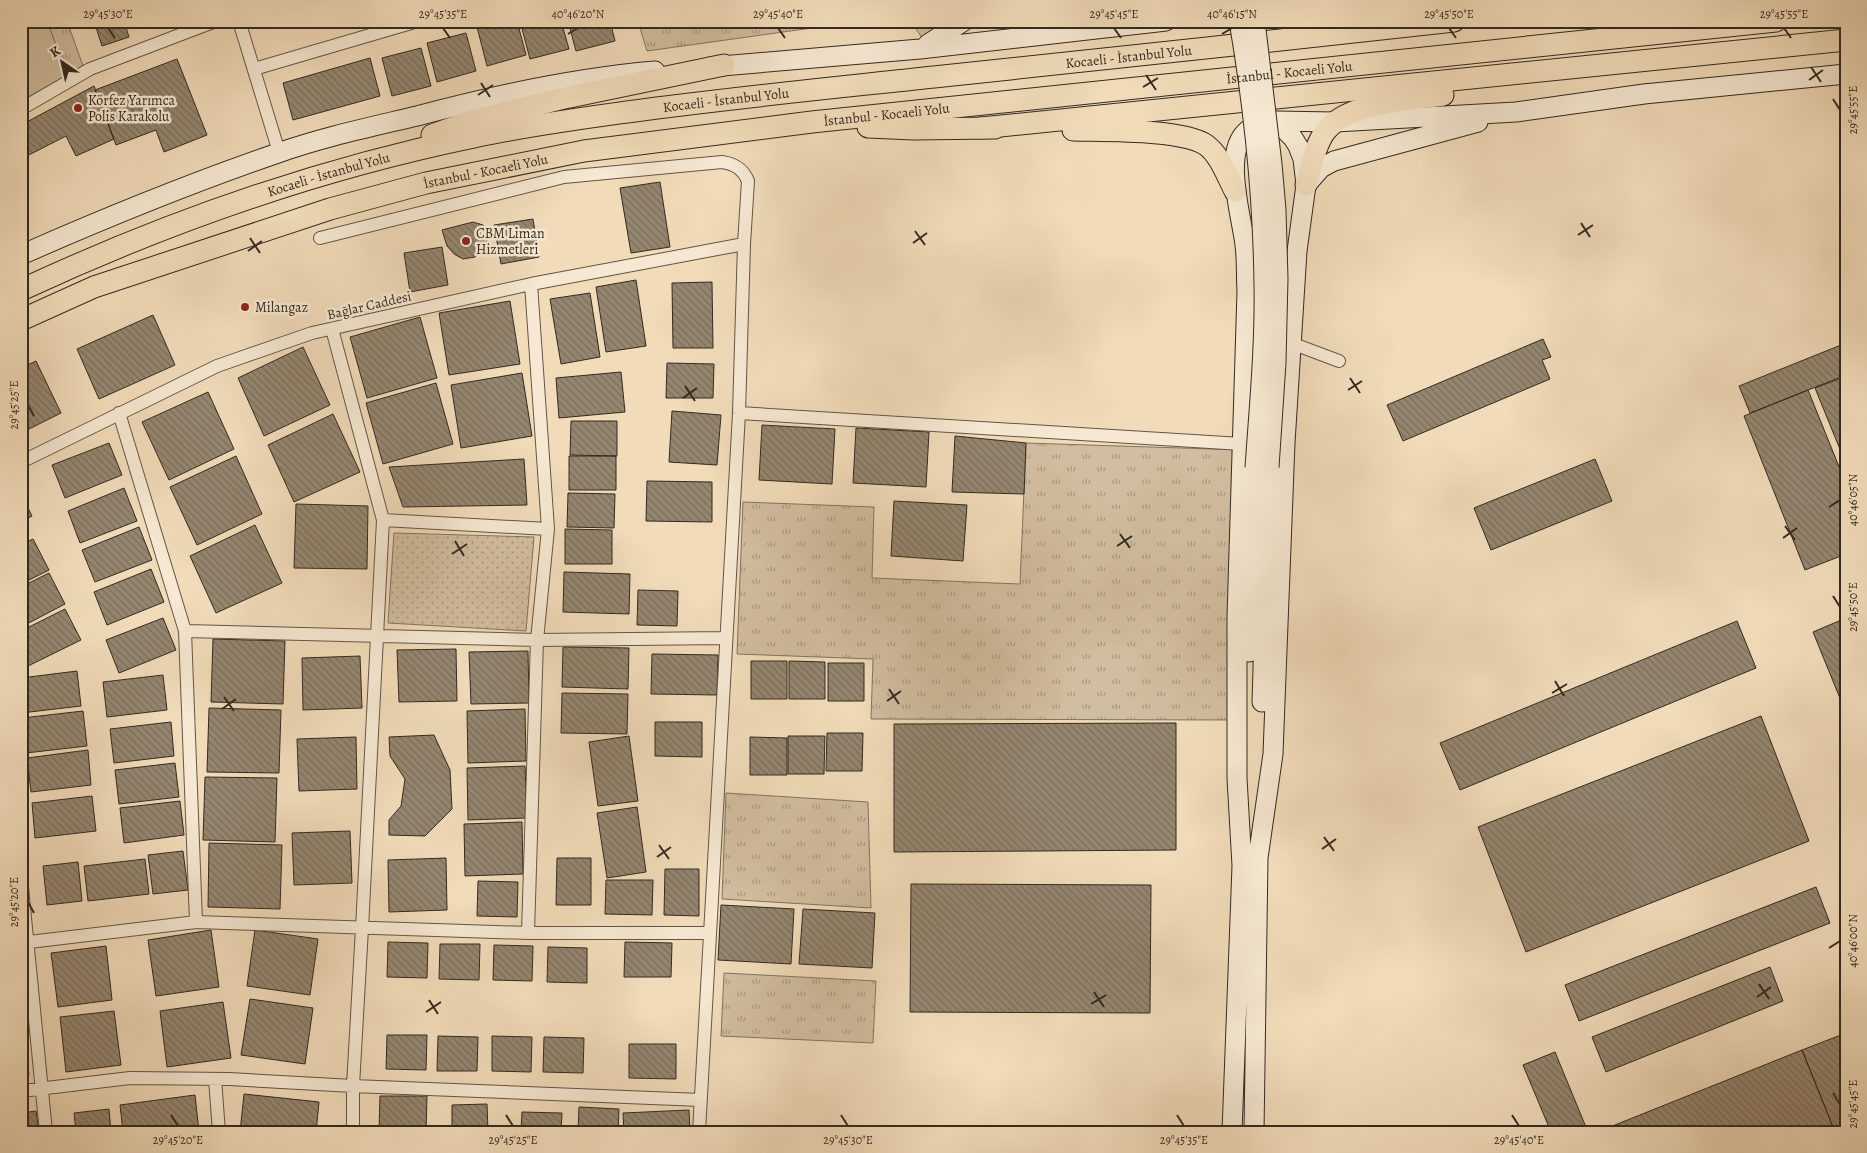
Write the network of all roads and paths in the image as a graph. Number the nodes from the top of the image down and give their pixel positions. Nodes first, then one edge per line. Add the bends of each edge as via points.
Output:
1 (216, 21) edge
2 (239, 21) edge
3 (418, 21) edge
4 (964, 21) edge
5 (1042, 21) edge
6 (1166, 21) edge
7 (1239, 21) edge
8 (1256, 21) edge
9 (1454, 21) edge
10 (1776, 21) edge
11 (1072, 31) junction
12 (1846, 40) edge
13 (920, 49) junction
14 (724, 65) junction
15 (254, 69) junction
16 (1571, 69) junction
17 (1846, 74) edge
18 (21, 109) edge
19 (1516, 112) junction
20 (816, 122) junction
21 (1269, 122) junction
22 (1335, 122) junction
23 (981, 128) junction
24 (279, 152) junction
25 (366, 164) junction
26 (1306, 184) junction
27 (1235, 191) junction
28 (320, 238) dead end
29 (744, 244) junction
30 (21, 255) edge
31 (531, 284) junction
32 (21, 290) edge
33 (21, 320) edge
34 (332, 329) junction
35 (1291, 343) junction
36 (1339, 361) dead end
37 (119, 413) junction
38 (740, 413) junction
39 (1242, 444) junction
40 (21, 462) edge
41 (1262, 468) junction
42 (383, 520) junction
43 (548, 528) junction
44 (185, 631) junction
45 (378, 637) junction
46 (726, 638) junction
47 (537, 640) junction
48 (1250, 862) junction
49 (21, 877) edge
50 (196, 922) junction
51 (362, 928) junction
52 (528, 933) junction
53 (709, 933) junction
54 (25, 943) edge
55 (215, 1078) junction
56 (352, 1086) junction
57 (41, 1088) junction
58 (21, 1091) edge
59 (702, 1100) junction
60 (46, 1132) edge
61 (220, 1132) edge
62 (353, 1132) edge
63 (699, 1132) edge
64 (1232, 1132) edge
65 (1254, 1132) edge

1 - 18 street via 90,69
2 - 15 street
3 - 15 street
4 - 13 main road
5 - 11 main road
6 - 11 main road
7 - 41 main road, bridge via 1257,148 1264,287
8 - 41 main road, bridge via 1272,164 1278,268 1276,363
9 - 25 highway, Kocaeli - İstanbul Yolu via 704,102 505,131
10 - 20 highway, İstanbul - Kocaeli Yolu
11 - 13 main road
12 - 16 highway
13 - 14 main road
14 - 24 main road via 632,73 550,85 449,107
14 - 25 highway via 472,121 443,130
15 - 24 street
16 - 22 highway via 1461,93 1376,105
16 - 23 highway
17 - 19 main road via 1644,94
19 - 22 main road
19 - 26 main road via 1334,161 1321,168
20 - 23 highway via 914,129
20 - 33 highway, İstanbul - Kocaeli Yolu via 584,151 426,183 330,209 94,287
21 - 22 main road
21 - 26 main road via 1293,138 1298,146
21 - 27 main road via 1247,130 1239,142
22 - 26 highway via 1324,133 1316,149
23 - 27 highway via 1108,131 1191,138 1214,154
24 - 30 main road
25 - 32 highway, Kocaeli - İstanbul Yolu via 226,207
26 - 35 main road via 1297,251
27 - 39 main road via 1245,244 1247,292
28 - 29 street via 564,177 722,162 732,163 745,173 748,182
29 - 31 street, Bağlar Caddesi
29 - 38 street
31 - 34 street, Bağlar Caddesi
31 - 43 street
34 - 37 street, Bağlar Caddesi via 217,366
34 - 42 street
35 - 36 street
35 - 48 main road via 1284,443 1273,754
37 - 40 street, Bağlar Caddesi
37 - 44 street
38 - 39 street
38 - 46 street
39 - 48 main road via 1237,778
41 - 48 main road
42 - 43 street
42 - 45 street
43 - 47 street
44 - 45 street
44 - 50 street
45 - 47 street
45 - 51 street
46 - 47 street
46 - 53 street
47 - 52 street
48 - 64 main road
48 - 65 main road
49 - 54 street
50 - 51 street
50 - 54 street
51 - 52 street
51 - 56 street
52 - 53 street
53 - 59 street
54 - 57 street
55 - 56 street
55 - 57 street via 130,1078
55 - 61 street
56 - 59 street
56 - 62 street
57 - 58 street
57 - 60 street
59 - 63 street

